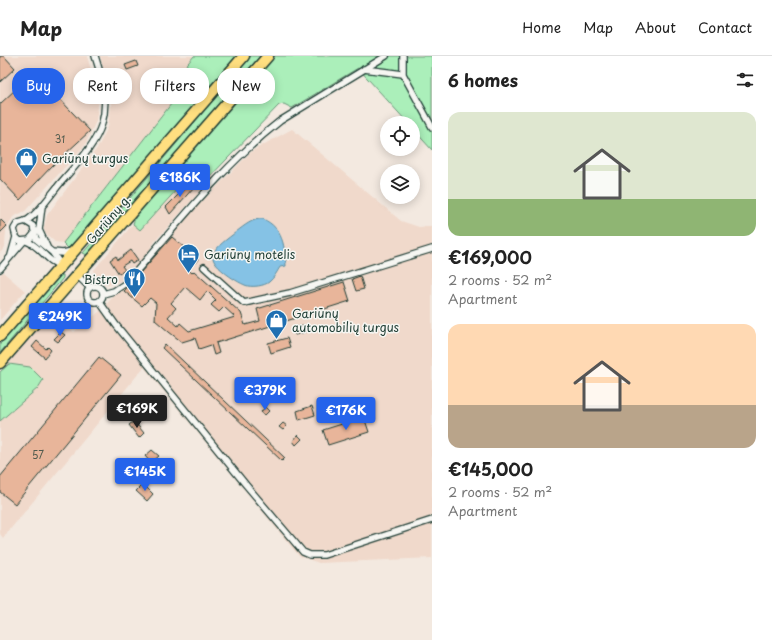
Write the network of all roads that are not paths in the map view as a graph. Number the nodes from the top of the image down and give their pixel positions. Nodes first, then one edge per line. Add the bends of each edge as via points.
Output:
1 (95, 56) edge
2 (244, 56) edge
3 (268, 56) edge
4 (386, 56) edge
5 (402, 56) edge
6 (364, 69) junction
7 (403, 74) junction
8 (432, 127) edge
9 (42, 206) junction
10 (131, 213) junction
11 (25, 221) junction
12 (130, 225) dead end
13 (33, 226) junction
14 (34, 234) junction
15 (16, 237) junction
16 (25, 241) junction
17 (47, 247) junction
18 (432, 249) edge
19 (75, 250) junction
20 (52, 252) junction
21 (11, 256) junction
22 (62, 266) junction
23 (204, 267) dead end
24 (0, 269) edge
25 (77, 276) junction
26 (90, 288) junction
27 (103, 294) junction
28 (99, 301) junction
29 (0, 336) edge
30 (16, 359) dead end
31 (0, 365) edge
32 (432, 520) edge

1 - 9 street via 105,95 100,130 89,151
2 - 19 highway, Gariūnų g.
3 - 10 highway, Gariūnų g.
4 - 6 street
5 - 7 street
6 - 7 street
6 - 27 street via 280,121 264,134 225,169 126,283 114,291
7 - 8 street
9 - 11 street
9 - 13 street
9 - 17 street via 39,230
10 - 12 highway
10 - 25 highway, Gariūnų g.
11 - 13 street
11 - 15 street via 15,226
13 - 14 street
14 - 16 street
14 - 17 street via 40,243
15 - 16 street
15 - 21 street
16 - 21 street
16 - 22 street via 34,244 48,259
17 - 20 street
18 - 23 street via 283,295 244,303
19 - 20 street
19 - 22 highway, Gariūnų g.
20 - 22 street
21 - 24 street
22 - 25 highway
22 - 29 highway, Gariūnų g.
25 - 26 street
25 - 31 highway, Gariūnų g.
26 - 27 street via 99,288
26 - 28 street via 87,292 88,298 94,302
27 - 28 street
28 - 32 street via 232,468 303,552 324,555
30 - 31 highway

